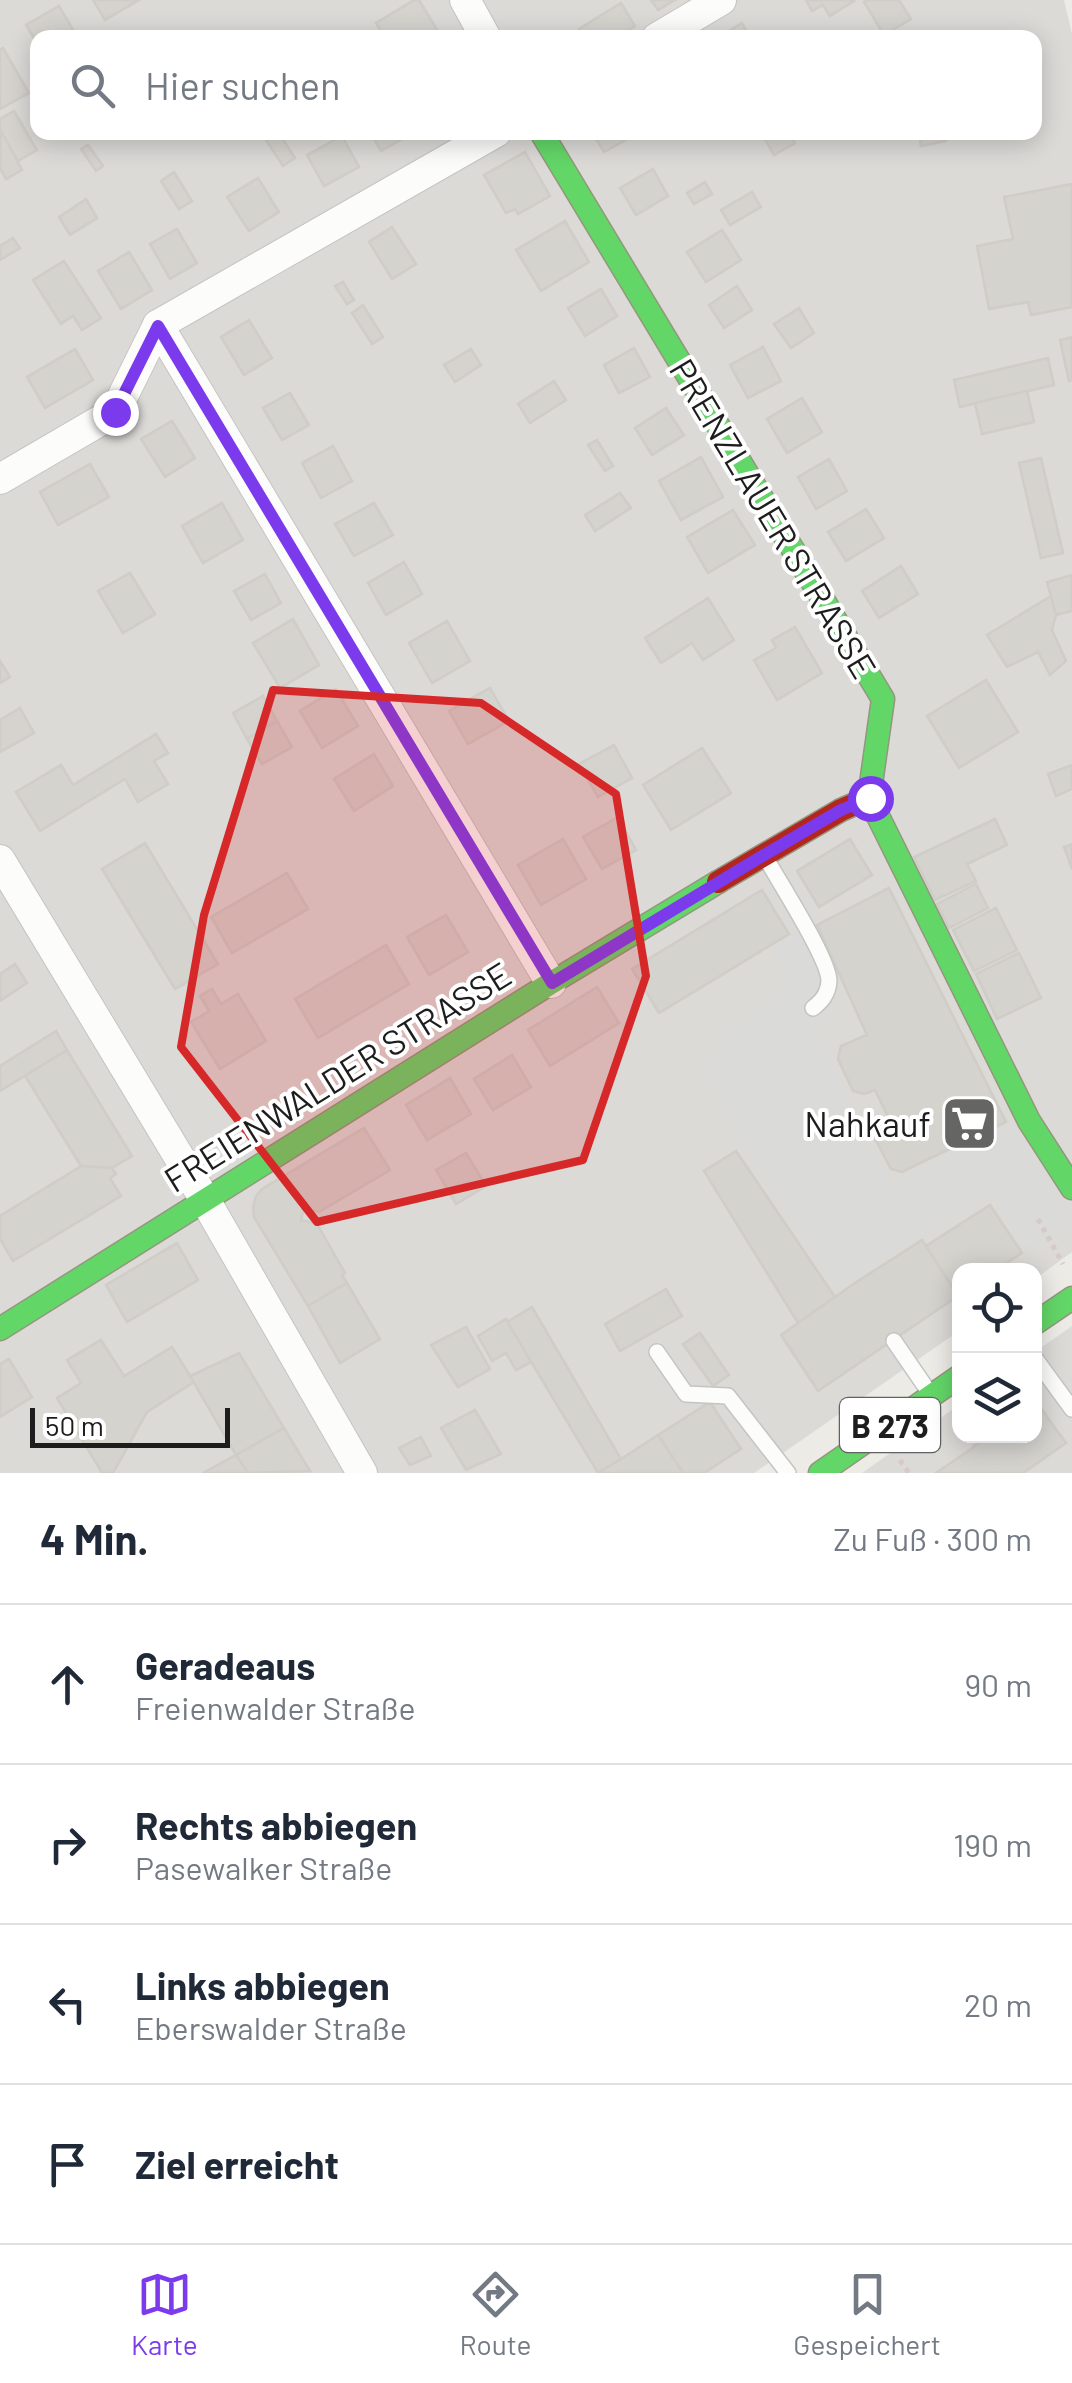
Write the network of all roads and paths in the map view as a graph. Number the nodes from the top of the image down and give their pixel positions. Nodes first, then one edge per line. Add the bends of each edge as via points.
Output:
1 (465, 0) edge
2 (721, 0) edge
3 (482, 30) edge
4 (670, 30) edge
5 (482, 140) edge
6 (546, 140) edge
7 (158, 326) junction
8 (0, 479) edge
9 (870, 798) junction
10 (764, 855) junction
11 (0, 860) edge
12 (552, 983) junction
13 (813, 1008) dead end
14 (1072, 1188) edge
15 (205, 1200) junction
16 (1038, 1219) dead end
17 (1066, 1271) dead end
18 (1072, 1298) edge
19 (1042, 1319) edge
20 (0, 1329) edge
21 (894, 1340) dead end
22 (657, 1352) dead end
23 (1042, 1369) edge
24 (952, 1382) edge
25 (931, 1396) junction
26 (1072, 1409) edge
27 (973, 1443) edge
28 (975, 1446) dead end
29 (900, 1460) dead end
30 (362, 1473) edge
31 (788, 1473) edge
32 (820, 1473) edge
33 (909, 1473) edge

1 - 3 street
2 - 4 street
5 - 7 street
6 - 9 street, PRENZLAUER STRASSE via 883,699
7 - 8 street via 115,412
7 - 12 street
9 - 10 street, FREIENWALDER STRASSE
9 - 14 street via 1029,1121
10 - 12 street, FREIENWALDER STRASSE
10 - 13 lane via 823,959 829,980 824,999
11 - 15 street
12 - 15 street, FREIENWALDER STRASSE
15 - 20 street, FREIENWALDER STRASSE
15 - 30 street
16 - 17 path
18 - 19 street
21 - 25 lane
22 - 31 lane via 686,1394 728,1396
23 - 26 lane
24 - 25 street, B 273
25 - 32 street, B 273
27 - 28 path
29 - 33 path

